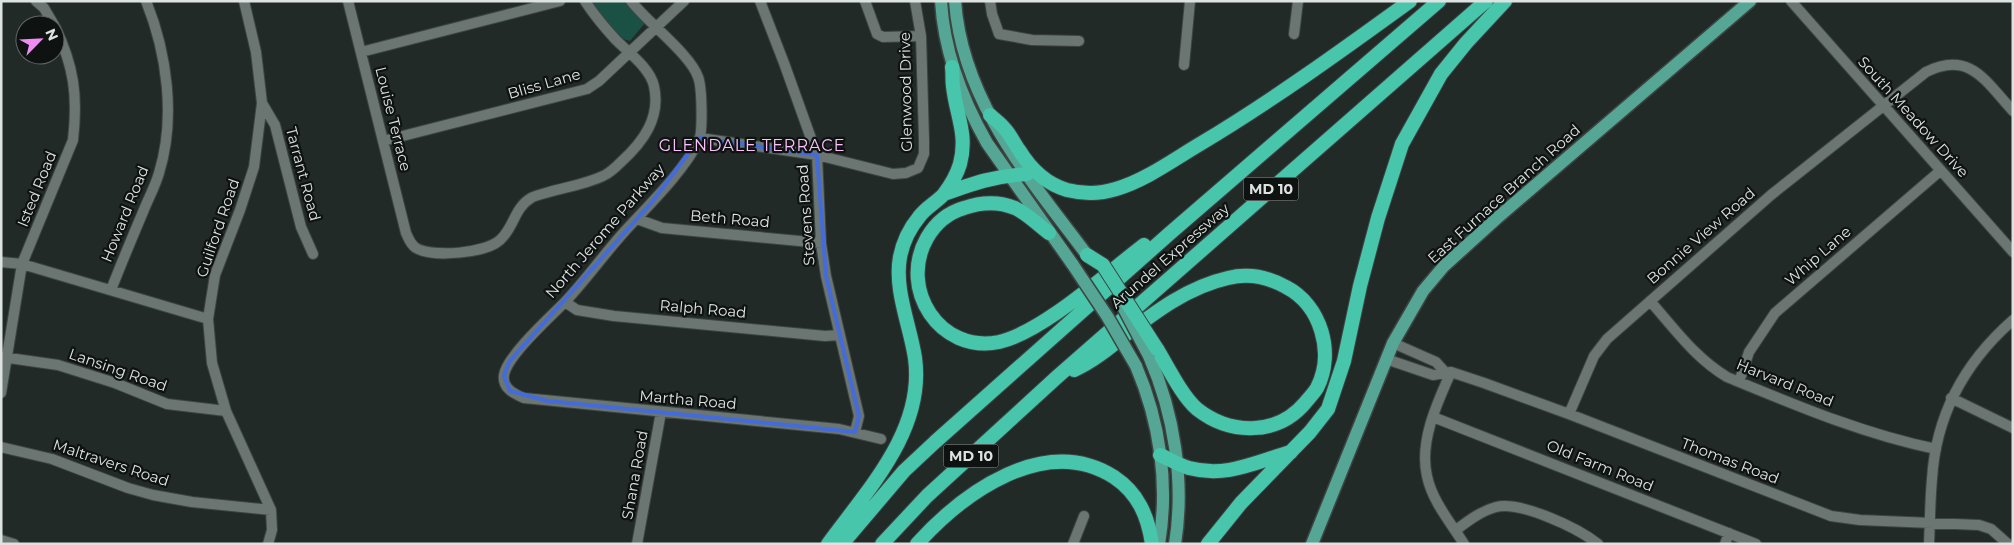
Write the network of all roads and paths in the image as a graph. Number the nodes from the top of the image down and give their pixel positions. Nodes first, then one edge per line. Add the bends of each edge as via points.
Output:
1 (36, 1) edge
2 (146, 1) edge
3 (244, 1) edge
4 (348, 1) edge
5 (560, 1) edge
6 (585, 1) edge
7 (630, 1) edge
8 (684, 1) edge
9 (760, 1) edge
10 (865, 1) edge
11 (915, 1) edge
12 (941, 1) edge
13 (955, 1) edge
14 (990, 1) edge
15 (1190, 1) edge
16 (1298, 1) edge
17 (1410, 1) edge
18 (1439, 1) edge
19 (1486, 1) edge
20 (1505, 1) edge
21 (1750, 1) edge
22 (1791, 1) edge
23 (48, 15) edge
24 (655, 28) junction
25 (1294, 34) dead end
26 (921, 36) junction
27 (1078, 41) dead end
28 (65, 48) edge
29 (361, 52) junction
30 (630, 52) junction
31 (1184, 65) dead end
32 (952, 67) junction
33 (262, 104) junction
34 (1882, 105) junction
35 (2013, 112) edge
36 (990, 115) junction
37 (700, 138) junction
38 (384, 141) junction
39 (817, 155) junction
40 (1940, 171) junction
41 (1027, 174) junction
42 (1010, 175) junction
43 (944, 194) junction
44 (637, 219) junction
45 (1049, 232) junction
46 (1169, 234) junction
47 (821, 243) junction
48 (2013, 252) edge
49 (313, 254) dead end
50 (1087, 255) joint
51 (1, 262) edge
52 (22, 264) junction
53 (111, 290) junction
54 (1650, 300) junction
55 (565, 302) junction
56 (208, 319) junction
57 (2013, 320) edge
58 (840, 334) junction
59 (1393, 343) junction
60 (1153, 353) junction
61 (4, 357) edge
62 (1386, 359) junction
63 (1448, 372) junction
64 (504, 376) joint
65 (1057, 378) junction
66 (1739, 382) junction
67 (1, 393) edge
68 (1951, 398) junction
69 (226, 411) junction
70 (662, 412) junction
71 (1569, 414) junction
72 (1433, 417) junction
73 (2013, 428) edge
74 (855, 432) junction
75 (881, 439) dead end
76 (1, 447) edge
77 (1936, 449) junction
78 (1291, 451) junction
79 (1160, 455) junction
80 (1176, 462) junction
81 (271, 510) junction
82 (1084, 516) dead end
83 (1930, 522) junction
84 (1456, 530) junction
85 (1729, 533) junction
86 (1, 540) edge
87 (14, 544) edge
88 (268, 544) edge
89 (637, 544) edge
90 (828, 544) edge
91 (842, 544) edge
92 (882, 544) edge
93 (917, 544) edge
94 (1073, 544) edge
95 (1152, 544) edge
96 (1159, 544) edge
97 (1175, 544) edge
98 (1208, 544) edge
99 (1312, 544) edge
100 (1464, 544) edge
101 (1598, 544) edge
102 (1725, 544) edge
103 (1756, 544) edge
104 (1930, 544) edge
105 (2008, 544) edge

1 - 23 street, Isted Road
2 - 53 street, Howard Road via 164,56 167,93 164,149 159,173
3 - 33 street, Guilford Road via 256,52
4 - 29 street, Louise Terrace
5 - 29 street
6 - 30 street via 604,27
7 - 24 street
8 - 24 street, Bliss Lane
9 - 39 street, Stevens Road
10 - 26 street via 877,34 883,37
11 - 26 street, Glenwood Drive
12 - 32 main road
13 - 36 main road via 967,61
14 - 27 street via 999,34 1032,40
15 - 31 street
16 - 25 street
17 - 36 highway via 1271,101 1163,166 1115,190 1083,193 1048,181 1035,172 1005,128
18 - 46 highway, Arundel Expressway / MD 10
19 - 65 highway, Arundel Expressway / MD 10
20 - 78 highway via 1441,74 1402,144 1378,218 1344,361 1328,410
21 - 59 main road, East Furnace Branch Road via 1444,266 1424,291
22 - 34 street, South Meadow Drive
24 - 30 street, Bliss Lane
24 - 37 street via 690,62 698,76
26 - 39 street, Glenwood Drive via 924,154 918,168 893,174
28 - 52 street, Isted Road via 76,90 73,140
29 - 38 street, Louise Terrace
30 - 38 street, Bliss Lane via 600,82 587,89
30 - 38 street, Louise Terrace via 654,85 654,115 638,146 604,176 532,197 522,204 507,233 492,245 437,253 411,244
32 - 42 main road via 978,127
32 - 43 highway via 963,141 959,166
33 - 49 street, Tarrant Road via 275,124 301,227
33 - 56 street, Guilford Road via 254,166 215,275
34 - 35 street, Bonnie View Road via 1926,72 1948,64 1962,65 1982,75
34 - 40 street, South Meadow Drive
34 - 54 street, Bonnie View Road via 1771,195
36 - 41 main road
37 - 39 street, Glenwood Drive
37 - 44 street, North Jerome Parkway via 692,153
39 - 47 street, Stevens Road
40 - 48 street, South Meadow Drive
40 - 66 street, Whip Lane via 1775,313 1749,352
41 - 42 highway
41 - 50 main road
42 - 43 highway
42 - 45 main road
43 - 90 highway via 919,215 906,235 900,258 898,283 916,367 914,399 908,421 891,455
44 - 47 street, Beth Road via 662,228
44 - 55 street, North Jerome Parkway
45 - 46 highway via 1016,209 997,203 976,204 955,211 932,229 921,249 916,272 925,307 943,328 959,338 999,342 1038,324 1071,302 1153,237
45 - 79 main road, bridge via 1107,316 1136,366 1152,408
46 - 91 highway, Arundel Expressway / MD 10 via 904,471
47 - 58 street, Stevens Road
50 - 60 highway, bridge via 1102,265
51 - 52 street
52 - 53 street
52 - 61 street, Isted Road
53 - 56 street
54 - 66 street, Harvard Road via 1710,367
54 - 71 street, Bonnie View Road via 1607,339 1594,356
55 - 58 street, Ralph Road via 577,310 614,316 825,336
55 - 64 street, North Jerome Parkway via 509,362
56 - 69 street, Guilford Road via 212,363
57 - 68 street via 1967,371
58 - 74 street, Stevens Road via 859,416
59 - 62 main road, East Furnace Branch Road
59 - 63 street, Thomas Road via 1436,362
60 - 65 highway via 1196,408 1227,425 1258,429 1280,423 1299,410 1316,389 1325,355 1318,320 1296,292 1276,281 1256,276 1230,277 1207,284 1171,302 1082,366
60 - 80 main road
61 - 67 street, Isted Road
61 - 69 street, Lansing Road via 58,365 167,404
62 - 63 street, Thomas Road via 1433,375
62 - 99 main road, East Furnace Branch Road
63 - 71 street, Thomas Road
63 - 72 street
64 - 70 street, Martha Road via 510,391 524,398
65 - 92 highway, Arundel Expressway / MD 10 via 927,496
66 - 77 street, Harvard Road via 1860,430
68 - 73 street
68 - 77 street
69 - 81 street, Guilford Road
70 - 74 street, Martha Road
70 - 89 street, Shana Road
71 - 83 street, Thomas Road via 1831,516
72 - 84 street via 1424,457 1427,477
72 - 85 street, Old Farm Road
74 - 75 street, Martha Road
76 - 81 street, Maltravers Road via 52,459 153,495
77 - 83 street
78 - 80 highway via 1229,470 1206,471
78 - 98 highway via 1241,503
79 - 80 highway
79 - 96 main road via 1163,508
80 - 97 main road via 1178,512
81 - 88 street, Guilford Road via 272,530
82 - 94 street
83 - 104 street
83 - 105 street, Thomas Road via 1978,525 1991,529
84 - 100 street
84 - 101 street via 1482,512 1508,506 1529,510 1584,533
85 - 102 street
85 - 103 street, Old Farm Road
86 - 87 street
93 - 95 highway via 985,486 1030,465 1053,461 1101,469 1131,490 1150,527

